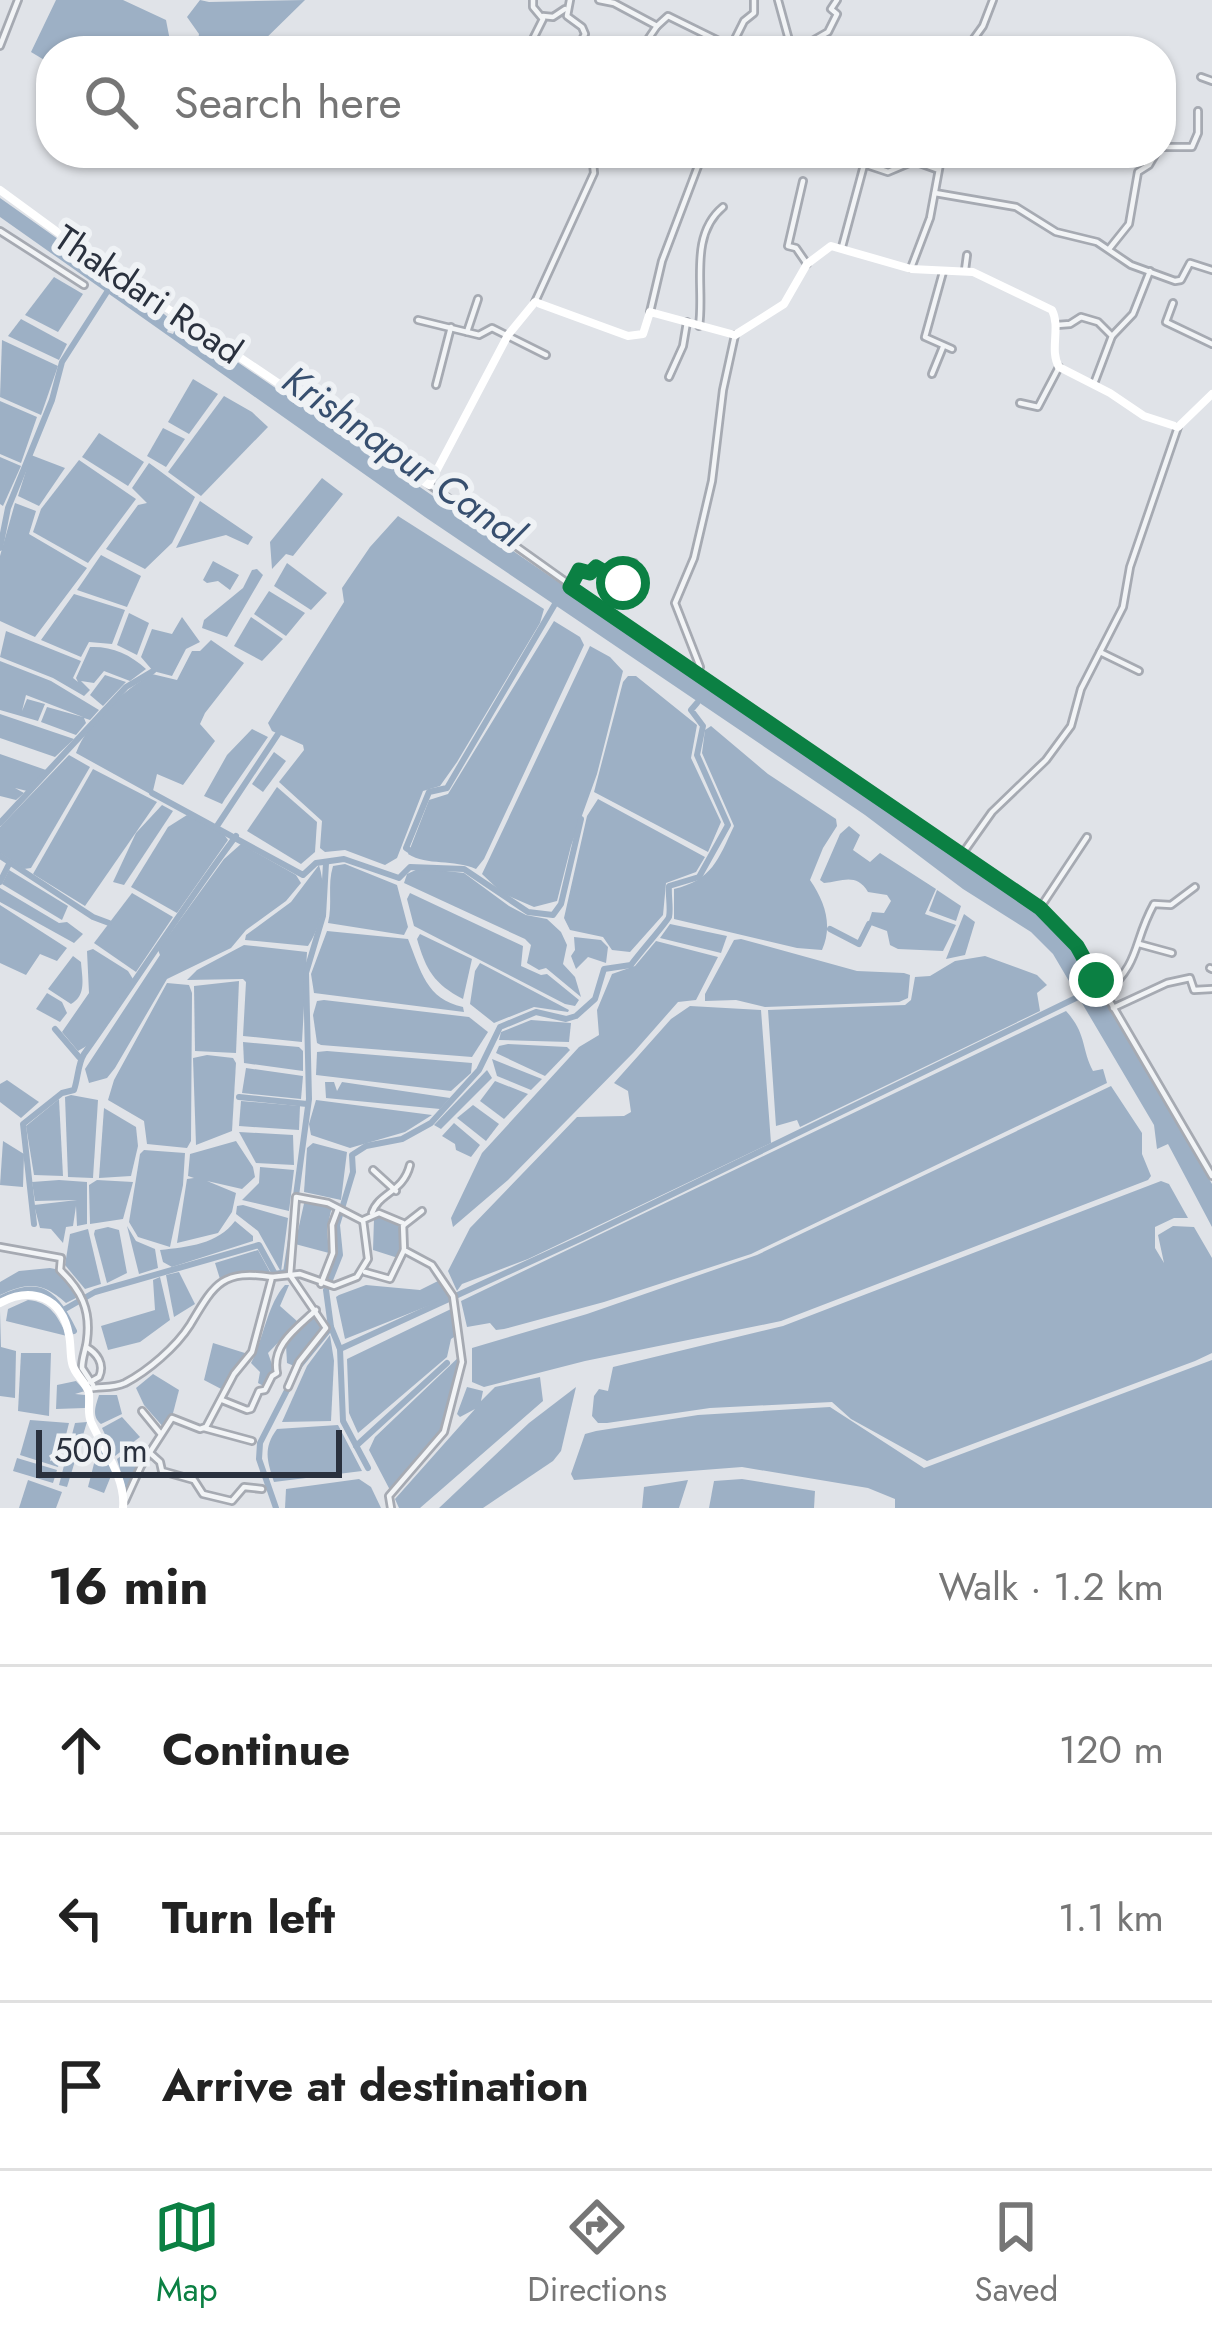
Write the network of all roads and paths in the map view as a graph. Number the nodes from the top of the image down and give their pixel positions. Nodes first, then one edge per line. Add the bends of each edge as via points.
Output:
1 (18, 0) edge
2 (533, 0) edge
3 (599, 0) edge
4 (754, 0) edge
5 (778, 0) edge
6 (837, 0) edge
7 (993, 0) edge
8 (569, 4) edge
9 (543, 16) junction
10 (657, 26) junction
11 (533, 36) edge
12 (583, 36) edge
13 (652, 36) edge
14 (705, 36) edge
15 (736, 36) edge
16 (789, 36) edge
17 (821, 36) edge
18 (976, 36) edge
19 (0, 46) edge
20 (1201, 77) dead end
21 (1212, 81) edge
22 (1198, 111) dead end
23 (1176, 149) edge
24 (594, 168) edge
25 (697, 168) edge
26 (866, 168) edge
27 (934, 168) edge
28 (1145, 168) edge
29 (937, 169) joint
30 (802, 181) dead end
31 (0, 190) edge
32 (935, 193) junction
33 (723, 207) dead end
34 (0, 231) edge
35 (842, 247) junction
36 (1109, 249) junction
37 (967, 255) dead end
38 (807, 265) junction
39 (911, 269) junction
40 (965, 270) junction
41 (1212, 270) edge
42 (1150, 271) junction
43 (943, 272) junction
44 (84, 285) dead end
45 (478, 299) dead end
46 (536, 302) junction
47 (1173, 304) dead end
48 (650, 312) junction
49 (418, 320) dead end
50 (687, 322) junction
51 (1057, 325) junction
52 (699, 326) junction
53 (451, 328) junction
54 (466, 332) junction
55 (508, 335) junction
56 (735, 335) junction
57 (1112, 336) junction
58 (1212, 344) edge
59 (943, 347) junction
60 (952, 350) dead end
61 (546, 355) dead end
62 (1059, 368) junction
63 (932, 374) dead end
64 (669, 377) dead end
65 (1093, 385) junction
66 (436, 386) dead end
67 (1212, 394) edge
68 (1020, 403) dead end
69 (1178, 428) junction
70 (429, 484) junction
71 (634, 562) dead end
72 (623, 583) junction
73 (570, 587) junction
74 (630, 587) dead end
75 (1100, 652) junction
76 (1139, 671) dead end
77 (696, 674) junction
78 (1087, 837) dead end
79 (963, 853) junction
80 (1196, 887) dead end
81 (1040, 908) junction
82 (1139, 944) junction
83 (1172, 953) dead end
84 (1212, 988) edge
85 (1106, 994) junction
86 (1113, 1007) junction
87 (410, 1165) dead end
88 (374, 1170) dead end
89 (1212, 1176) edge
90 (395, 1191) junction
91 (341, 1209) junction
92 (422, 1211) dead end
93 (372, 1214) junction
94 (363, 1221) junction
95 (404, 1225) junction
96 (0, 1247) edge
97 (404, 1250) junction
98 (362, 1272) junction
99 (290, 1275) junction
100 (272, 1277) junction
101 (324, 1284) junction
102 (0, 1303) edge
103 (316, 1310) junction
104 (86, 1347) junction
105 (91, 1385) junction
106 (288, 1387) dead end
107 (222, 1400) junction
108 (142, 1411) dead end
109 (204, 1428) junction
110 (160, 1433) junction
111 (252, 1441) dead end
112 (150, 1453) junction
113 (262, 1489) dead end
114 (123, 1505) edge
115 (391, 1508) edge

1 - 19 street
2 - 9 street
3 - 10 street
4 - 15 street
5 - 16 street
6 - 17 street via 831,9 838,13
7 - 18 street
8 - 9 street
8 - 12 street via 568,18
9 - 11 street
10 - 13 street
10 - 14 street via 665,15
20 - 21 street
22 - 23 street via 1190,148
24 - 46 street
25 - 48 street
26 - 35 street
27 - 29 street
28 - 36 street via 1129,224
29 - 32 street
30 - 38 street via 788,246
31 - 70 street, Thakdari Road
32 - 36 street via 1016,207 1056,232
32 - 39 street
33 - 52 street via 698,270
34 - 44 street
35 - 38 street
35 - 39 street
36 - 42 street
37 - 40 street
38 - 56 street via 784,304
39 - 43 street
40 - 43 street
40 - 51 street via 1052,310
41 - 42 street via 1190,263 1178,282
42 - 57 street via 1133,314
43 - 59 street via 925,337
45 - 54 street
46 - 48 street via 634,337
46 - 55 street
47 - 58 street via 1166,322
48 - 50 street
49 - 53 street
50 - 52 street
50 - 64 street
51 - 57 street via 1081,317
51 - 62 street
52 - 56 street
53 - 54 street
53 - 66 street
54 - 55 street
55 - 61 street
55 - 70 street
56 - 77 street via 712,481 675,603
57 - 65 street
59 - 60 street
59 - 63 street
62 - 65 street
62 - 68 street via 1038,407
65 - 69 street
67 - 69 street
69 - 75 street via 1123,607
70 - 73 street
71 - 72 street
72 - 73 street via 596,567 579,570
72 - 74 street
73 - 77 street
75 - 76 street
75 - 79 street via 1071,727
77 - 79 street
78 - 81 street
79 - 81 street
80 - 82 street via 1171,905 1154,904
81 - 85 street via 1077,946
82 - 83 street
82 - 85 street via 1130,970
84 - 86 street via 1194,990 1190,978 1171,981
85 - 86 street
86 - 89 street
87 - 90 street
88 - 90 street
90 - 93 street
91 - 94 street
91 - 99 street via 296,1197
91 - 101 street
92 - 95 street
93 - 94 street
93 - 95 street
94 - 98 street
95 - 97 street
96 - 104 street via 61,1258 60,1270 85,1302
97 - 98 street via 390,1279
97 - 115 street via 432,1265 453,1298 462,1363 443,1435 389,1496
98 - 101 street
99 - 100 street
99 - 101 street
99 - 103 street
100 - 105 street via 221,1282 150,1365 117,1387
100 - 107 street via 252,1352
102 - 105 street via 33,1294 52,1303 68,1328 72,1366
103 - 106 street via 326,1330
103 - 107 street via 278,1349 277,1373 250,1410
104 - 105 street via 82,1368
104 - 105 street via 101,1366
105 - 114 street via 90,1420
107 - 109 street
108 - 110 street
109 - 110 street via 174,1417
109 - 111 street
110 - 112 street
112 - 113 street via 163,1472 186,1476 203,1494 232,1501 244,1486
112 - 114 street

